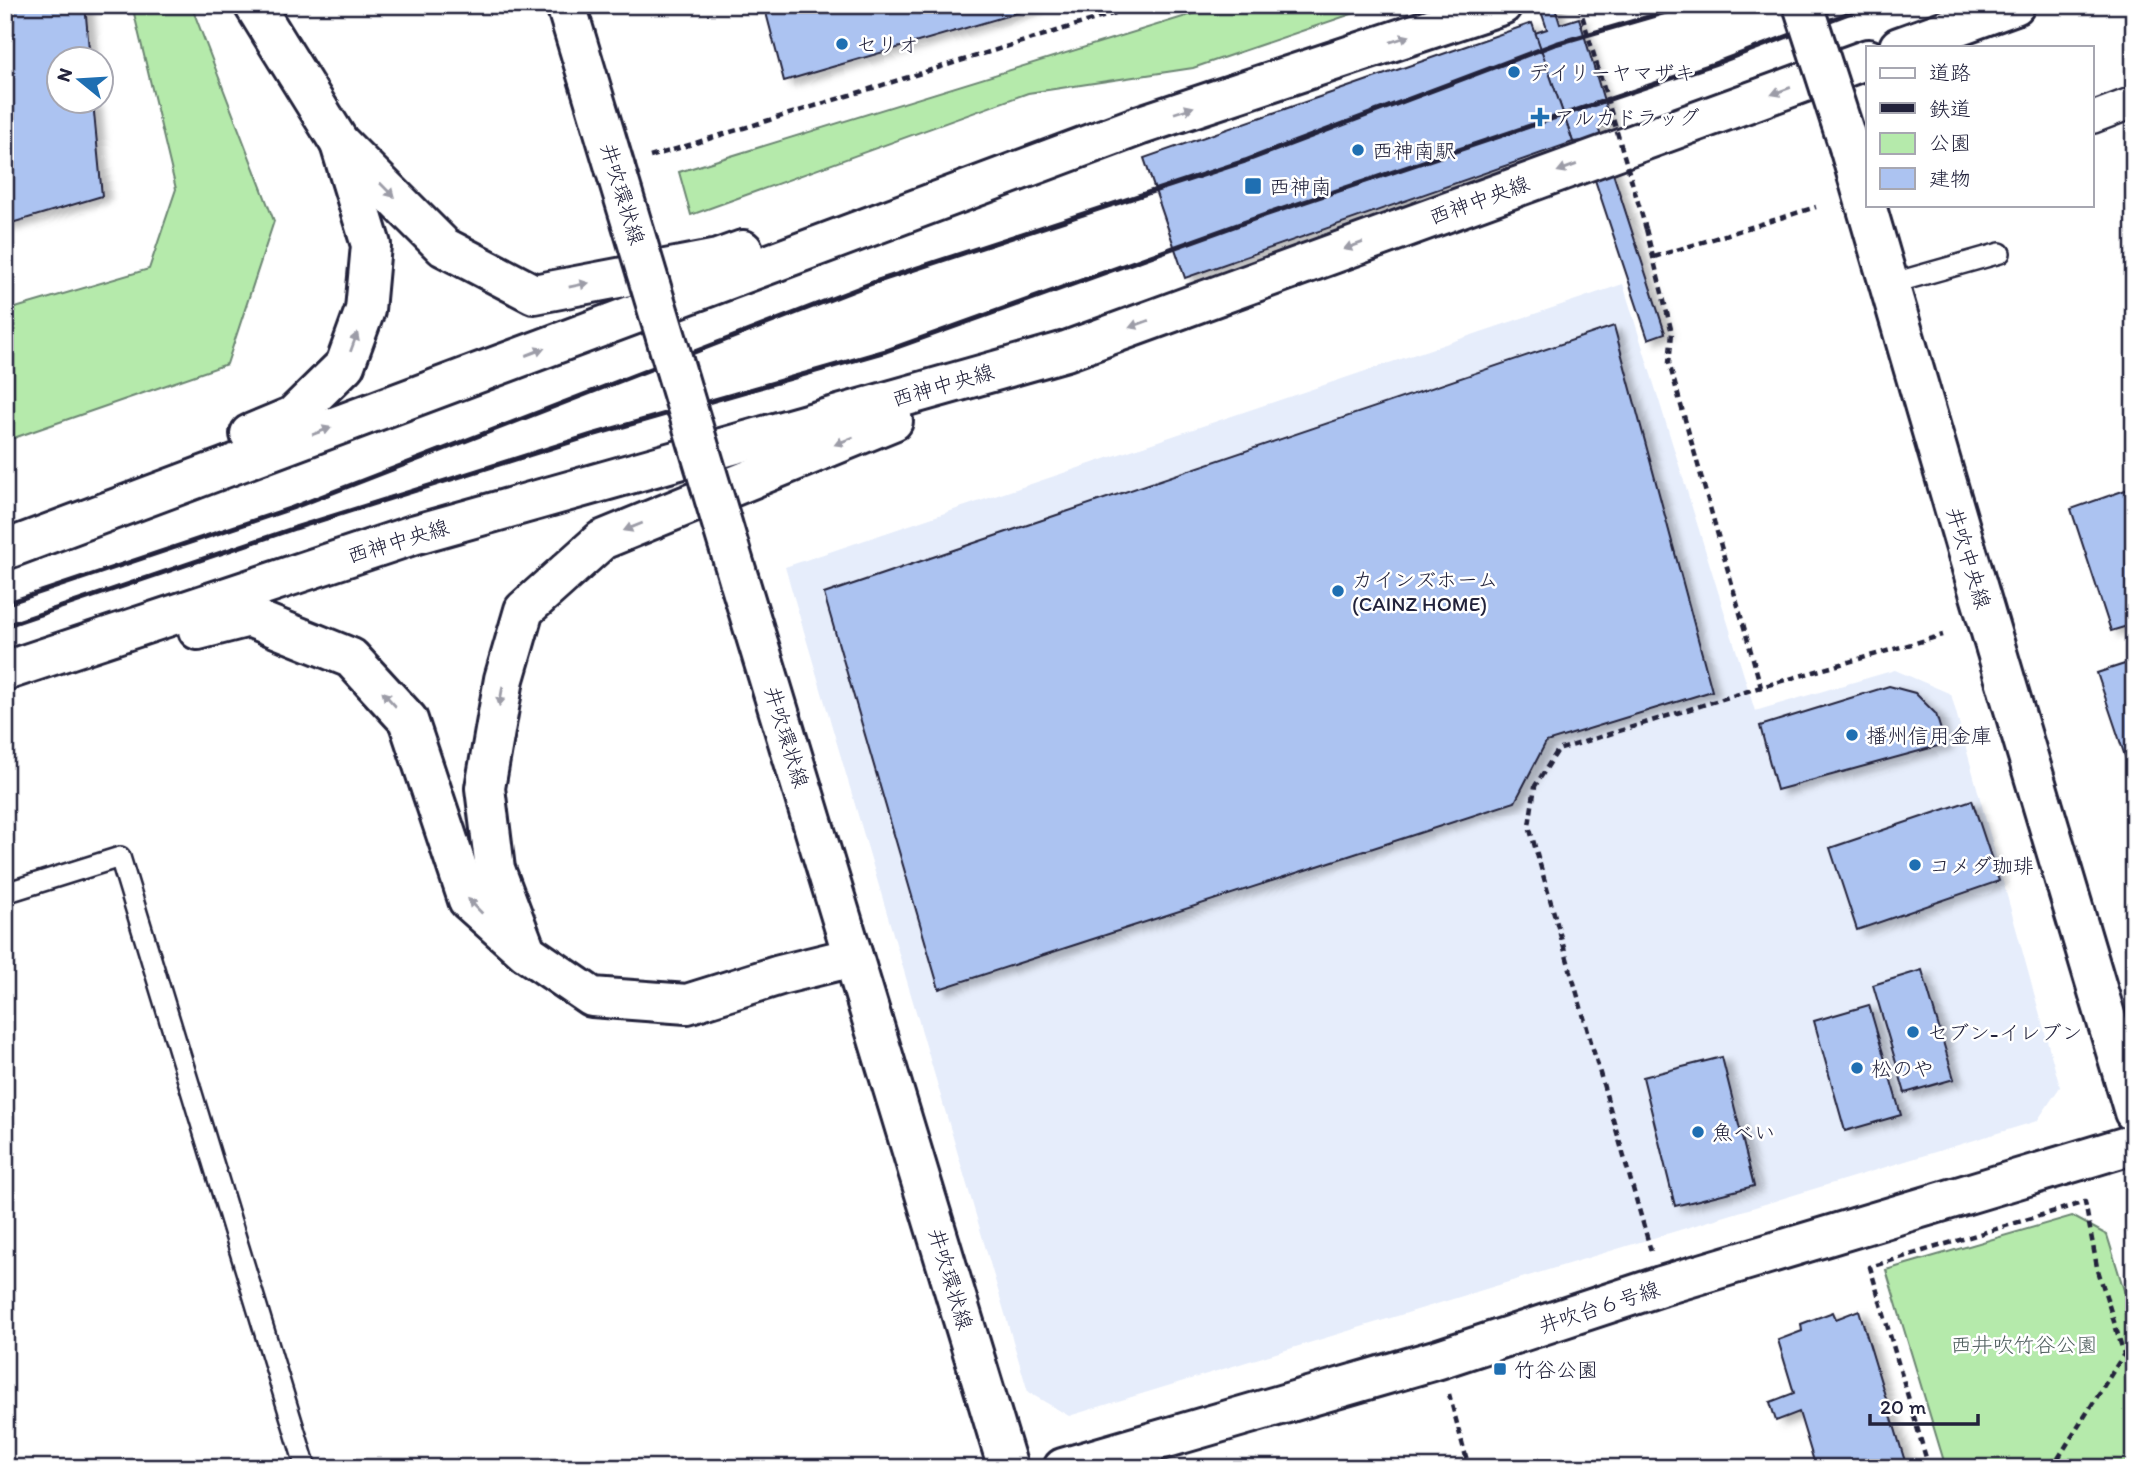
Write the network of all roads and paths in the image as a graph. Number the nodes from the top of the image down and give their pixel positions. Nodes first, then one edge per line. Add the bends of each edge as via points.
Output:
1 (254, 5) edge
2 (566, 5) edge
3 (1141, 5) edge
4 (1502, 5) edge
5 (1579, 5) edge
6 (1803, 5) edge
7 (2015, 5) edge
8 (1902, 46) edge
9 (1866, 60) edge
10 (2134, 102) edge
11 (2094, 117) edge
12 (1141, 125) junction
13 (339, 142) junction
14 (615, 168) junction
15 (1866, 204) edge
16 (1867, 206) edge
17 (1816, 207) dead end
18 (2000, 253) dead end
19 (1654, 257) junction
20 (1890, 284) junction
21 (1066, 351) junction
22 (5, 541) edge
23 (5, 550) edge
24 (1943, 635) dead end
25 (5, 670) edge
26 (5, 680) edge
27 (1760, 687) junction
28 (5, 893) edge
29 (526, 952) junction
30 (853, 957) junction
31 (2134, 1112) edge
32 (2134, 1144) edge
33 (1661, 1286) junction
34 (2124, 1353) junction
35 (1439, 1359) junction
36 (2134, 1393) edge
37 (306, 1468) edge
38 (1008, 1468) edge
39 (1063, 1468) edge
40 (1469, 1468) edge
41 (1929, 1468) edge
42 (2052, 1468) edge

1 - 13 street
2 - 14 street, 井吹環状線
3 - 14 path
12 -> 4 street
5 - 19 path, bridge
6 - 15 street, 井吹中央線, bridge
7 - 8 street
9 -> 21 street, 西神中央線
10 - 11 street
13 -> 12 street via 444,247 534,294 718,259 949,174
23 -> 12 street
22 -> 13 street via 293,416 345,366 365,310 371,245
14 - 30 street, 井吹環状線, bridge
16 - 20 street, 井吹中央線, bridge
17 - 19 path
18 - 20 lane
19 - 27 path via 1672,333 1669,363
20 - 31 street, 井吹中央線
21 - 25 street, 西神中央線 via 413,535
21 -> 29 street via 602,540 524,610 505,679 485,788 495,869
24 - 27 path
29 -> 26 street via 468,900 408,720 351,658 249,617
27 - 33 path via 1558,750 1535,786 1529,826
28 - 37 lane via 120,857
29 - 30 street via 592,997 687,1004
30 - 38 street, 井吹環状線
32 - 33 street, 井吹台６号線
33 - 35 street, 井吹台６号線
34 - 36 path
34 - 41 path via 2096,1267 2085,1202 1870,1267
34 - 42 path
35 - 39 street, 井吹台６号線
35 - 40 path

